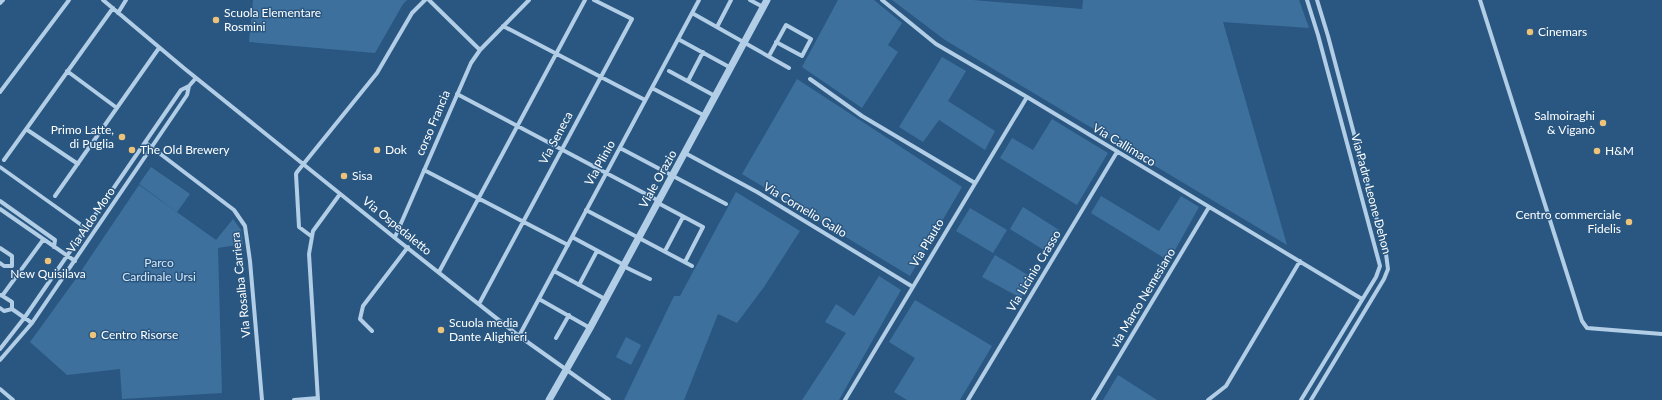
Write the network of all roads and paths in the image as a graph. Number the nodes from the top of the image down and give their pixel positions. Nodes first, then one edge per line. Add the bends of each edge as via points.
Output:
1 (3, 0) edge
2 (69, 0) edge
3 (103, 0) edge
4 (126, 0) edge
5 (425, 0) edge
6 (429, 0) edge
7 (529, 0) edge
8 (584, 0) edge
9 (594, 0) edge
10 (699, 0) edge
11 (731, 0) edge
12 (750, 0) edge
13 (882, 0) edge
14 (1307, 0) edge
15 (1316, 0) edge
16 (1480, 0) edge
17 (0, 3) edge
18 (765, 3) edge
19 (113, 8) junction
20 (118, 13) junction
21 (692, 13) junction
22 (503, 26) junction
23 (717, 27) junction
24 (678, 39) junction
25 (776, 42) junction
26 (744, 43) junction
27 (159, 48) junction
28 (480, 50) junction
29 (703, 52) junction
30 (556, 53) junction
31 (768, 56) junction
32 (731, 68) junction
33 (789, 68) dead end
34 (67, 71) junction
35 (669, 72) dead end
36 (600, 77) junction
37 (196, 78) junction
38 (810, 79) dead end
39 (688, 81) junction
40 (189, 86) junction
41 (652, 88) junction
42 (0, 92) edge
43 (457, 94) junction
44 (716, 96) junction
45 (1026, 97) junction
46 (645, 100) junction
47 (117, 108) junction
48 (705, 116) junction
49 (518, 126) junction
50 (26, 129) junction
51 (146, 143) junction
52 (153, 148) junction
53 (620, 148) junction
54 (562, 149) junction
55 (1117, 152) junction
56 (685, 153) junction
57 (4, 160) dead end
58 (304, 163) junction
59 (78, 164) junction
60 (0, 167) edge
61 (424, 170) junction
62 (606, 173) junction
63 (672, 176) junction
64 (975, 183) junction
65 (340, 194) junction
66 (56, 196) dead end
67 (479, 199) junction
68 (0, 201) edge
69 (658, 202) junction
70 (726, 204) dead end
71 (1209, 207) junction
72 (0, 209) edge
73 (586, 210) junction
74 (683, 217) junction
75 (523, 222) junction
76 (87, 229) junction
77 (311, 236) junction
78 (395, 237) junction
79 (572, 237) junction
80 (639, 237) junction
81 (43, 240) junction
82 (568, 246) junction
83 (54, 247) junction
84 (408, 247) junction
85 (0, 248) edge
86 (597, 250) junction
87 (665, 251) junction
88 (67, 256) junction
89 (75, 261) junction
90 (684, 262) junction
91 (1300, 262) junction
92 (0, 263) edge
93 (624, 265) junction
94 (12, 266) junction
95 (692, 266) dead end
96 (20, 271) junction
97 (554, 271) junction
98 (439, 272) junction
99 (650, 279) dead end
100 (579, 285) junction
101 (913, 287) junction
102 (1, 295) edge
103 (539, 299) junction
104 (605, 299) junction
105 (1362, 299) junction
106 (479, 304) junction
107 (0, 308) edge
108 (12, 309) junction
109 (568, 315) junction
110 (25, 317) junction
111 (32, 322) junction
112 (590, 328) junction
113 (372, 331) dead end
114 (1662, 334) edge
115 (519, 336) junction
116 (556, 338) dead end
117 (0, 342) edge
118 (4, 345) junction
119 (0, 349) edge
120 (0, 360) edge
121 (568, 369) junction
122 (0, 389) edge
123 (318, 399) edge
124 (13, 400) edge
125 (262, 400) edge
126 (294, 400) edge
127 (549, 400) edge
128 (609, 400) edge
129 (845, 400) edge
130 (968, 400) edge
131 (1093, 400) edge
132 (1208, 400) edge
133 (1301, 400) edge
134 (1311, 400) edge

1 - 17 street
2 - 42 street
3 - 19 street, Via Ospedaletto
4 - 20 street
5 - 58 street via 412,13 378,73
6 - 28 street
7 - 22 street, corso Francia
8 - 30 street
9 - 36 street, Via Seneca via 632,19
10 - 21 street, Via Plinio
11 - 23 street
12 - 18 street
13 - 45 street, Via Callimaco via 936,44
14 - 105 street, Via Padre Leone Dehon via 1379,260 1379,271
15 - 134 street, Via Padre Leone Dehon via 1328,36 1388,269
16 - 114 street via 1582,321 1587,328
18 - 26 street, Viale Orazio
19 - 20 street, Via Ospedaletto
19 - 34 street
20 - 27 street, Via Ospedaletto
21 - 23 street
21 - 24 street, Via Plinio
22 - 28 street, corso Francia
22 - 30 street
23 - 26 street
24 - 29 street
24 - 41 street, Via Plinio
25 - 25 street via 786,25 811,39 802,56
25 - 31 street
26 - 31 street
26 - 32 street, Viale Orazio
27 - 37 street, Via Ospedaletto
27 - 47 street
28 - 43 street, corso Francia
29 - 32 street
29 - 39 street
30 - 36 street
30 - 49 street
31 - 33 street
32 - 44 street, Viale Orazio
34 - 47 street
34 - 50 street
35 - 39 street
36 - 46 street
36 - 54 street, Via Seneca
37 - 40 street, Via Aldo Moro
37 - 58 street, Via Ospedaletto
38 - 64 street via 862,116
39 - 44 street
40 - 51 street, Via Aldo Moro via 181,90
40 - 52 street, Via Aldo Moro via 188,95
41 - 46 street, Via Plinio
41 - 48 street
43 - 49 street
43 - 61 street, corso Francia
44 - 48 street, Viale Orazio
45 - 55 street, Via Callimaco
45 - 64 street, Via Plauto
46 - 53 street, Via Plinio
47 - 59 street
48 - 56 street, Viale Orazio
49 - 54 street
49 - 67 street
50 - 57 street
50 - 59 street
51 - 52 street, Via Rosalba Carriera
51 - 76 street, Via Aldo Moro
52 - 89 street, Via Aldo Moro
52 - 125 street, Via Rosalba Carriera via 234,210 245,226
53 - 62 street, Via Plinio
53 - 63 street
54 - 62 street
54 - 75 street, Via Seneca
55 - 71 street, Via Callimaco
55 - 130 street, Via Licinio Crasso
56 - 63 street, Viale Orazio
56 - 101 street, Via Cornelio Gallo via 758,192
58 - 65 street, Via Ospedaletto
58 - 77 street via 296,174 299,227
59 - 66 street
60 - 76 street
61 - 67 street
61 - 78 street, corso Francia
62 - 69 street
62 - 73 street, Via Plinio
63 - 69 street, Viale Orazio
63 - 70 street
64 - 101 street, Via Plauto
65 - 77 street
65 - 78 street, Via Ospedaletto
67 - 75 street
67 - 98 street
68 - 83 street via 55,240
69 - 74 street
69 - 80 street, Viale Orazio
71 - 91 street, Via Callimaco
71 - 131 street, via Marco Nemesiano
72 - 81 street
73 - 79 street, Via Plinio
73 - 80 street
74 - 87 street
74 - 90 street via 703,227
75 - 82 street
75 - 106 street, Via Seneca
76 - 88 street, Via Aldo Moro
77 - 123 street via 309,266
78 - 84 street, Via Ospedaletto
79 - 82 street, Via Plinio
79 - 86 street
80 - 87 street
80 - 93 street, Viale Orazio
81 - 83 street
81 - 96 street
82 - 97 street, Via Plinio
83 - 88 street
84 - 98 street, Via Ospedaletto
84 - 113 street via 363,306 360,319
85 - 94 street via 12,256
86 - 93 street
86 - 100 street
87 - 90 street
88 - 89 street
88 - 110 street, Via Aldo Moro
89 - 111 street, Via Aldo Moro
90 - 95 street
91 - 105 street, Via Callimaco
91 - 132 street via 1226,386
92 - 94 street
93 - 99 street
93 - 104 street, Viale Orazio
94 - 96 street
96 - 102 street
97 - 100 street
97 - 103 street, Via Plinio
98 - 106 street, Via Ospedaletto
100 - 104 street
101 - 129 street, Via Plauto
102 - 108 street via 12,302
103 - 109 street
103 - 115 street, Via Plinio
104 - 112 street, Viale Orazio
105 - 133 street, Via Padre Leone Dehon
106 - 115 street, Via Ospedaletto
107 - 108 street via 4,311
108 - 110 street
109 - 112 street
109 - 116 street
110 - 111 street
110 - 118 street, Via Aldo Moro
111 - 120 street, Via Aldo Moro
112 - 121 street, Viale Orazio
115 - 121 street, Via Ospedaletto
117 - 118 street
118 - 119 street, Via Aldo Moro
121 - 127 street, Viale Orazio
121 - 128 street, Via Ospedaletto
122 - 124 street
123 - 126 street

